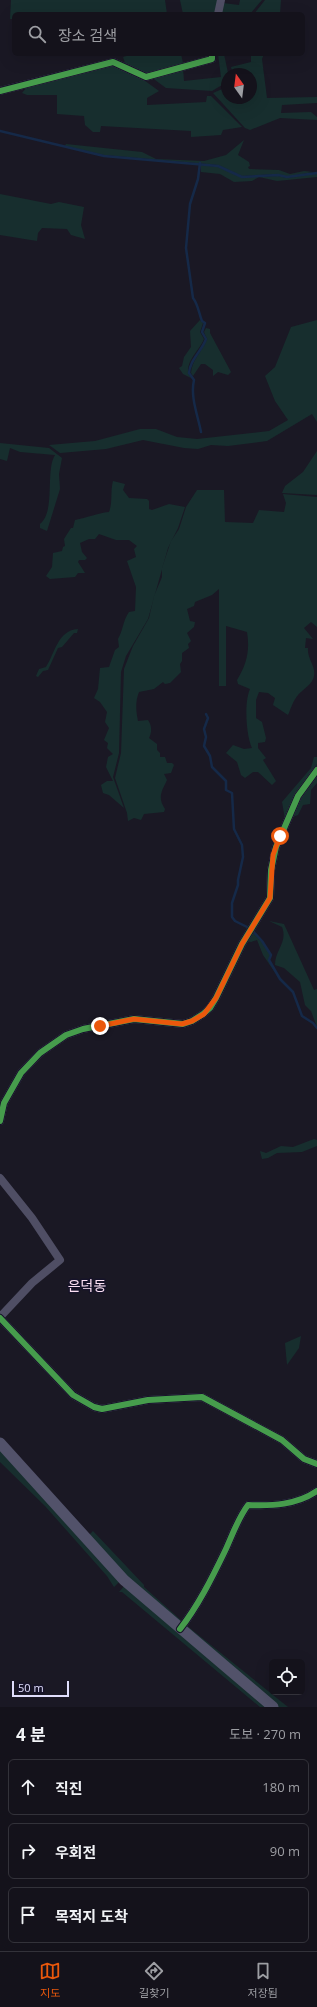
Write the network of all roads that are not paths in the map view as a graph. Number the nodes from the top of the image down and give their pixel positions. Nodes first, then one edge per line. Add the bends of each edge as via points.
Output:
1 (220, 0) edge
2 (218, 12) edge
3 (212, 56) edge
4 (0, 91) edge
5 (317, 770) edge
6 (0, 1121) edge
7 (0, 1178) edge
8 (0, 1317) edge
9 (0, 1443) edge
10 (317, 1464) edge
11 (317, 1491) edge
12 (180, 1629) junction
13 (273, 1707) edge

1 - 2 street
3 - 4 street via 212,59 146,77 114,62
5 - 6 street via 298,796 276,847 271,870 270,898 242,944 210,1008 198,1018 182,1024 134,1019 66,1035 40,1053 22,1073 4,1103
7 - 8 street via 32,1218 60,1260 32,1283
8 - 10 street via 73,1395 88,1404 102,1409 148,1400 202,1397 282,1440 304,1459
9 - 12 main road via 124,1580
11 - 12 street via 297,1501 264,1506 248,1505 189,1618
12 - 13 main road

